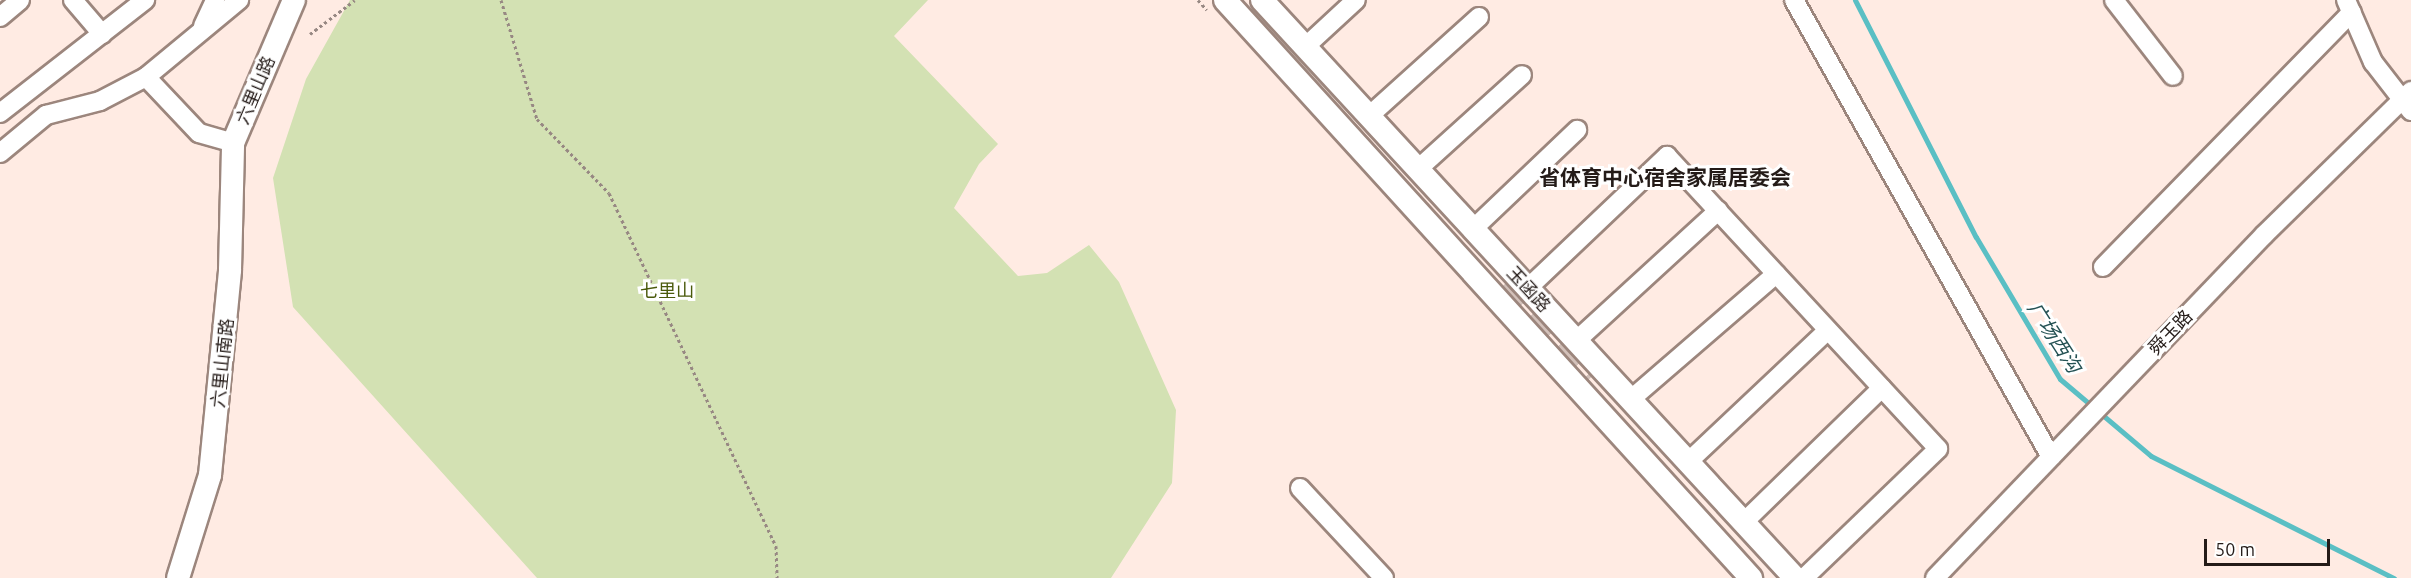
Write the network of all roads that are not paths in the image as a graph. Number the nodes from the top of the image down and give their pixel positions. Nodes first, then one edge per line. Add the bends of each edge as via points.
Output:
1 (20, 0) edge
2 (73, 0) edge
3 (145, 0) edge
4 (215, 0) edge
5 (238, 0) edge
6 (294, 0) edge
7 (1225, 0) edge
8 (1262, 0) edge
9 (1356, 0) edge
10 (1794, 0) edge
11 (2114, 0) edge
12 (2349, 6) edge
13 (0, 17) edge
14 (1479, 17) dead end
15 (202, 27) junction
16 (102, 34) junction
17 (1305, 47) junction
18 (1522, 75) dead end
19 (2173, 76) dead end
20 (146, 77) junction
21 (2408, 102) edge
22 (0, 113) edge
23 (1369, 116) junction
24 (0, 118) edge
25 (1577, 130) dead end
26 (16, 136) junction
27 (233, 143) junction
28 (0, 153) edge
29 (1418, 169) junction
30 (1718, 211) junction
31 (1473, 229) junction
32 (2103, 267) dead end
33 (1776, 274) junction
34 (1528, 288) junction
35 (1828, 330) junction
36 (1576, 341) junction
37 (1881, 388) junction
38 (1630, 400) junction
39 (2051, 457) junction
40 (1688, 462) junction
41 (1300, 488) dead end
42 (1744, 522) junction
43 (178, 578) edge
44 (1384, 578) edge
45 (1751, 578) edge
46 (1795, 578) edge
47 (1804, 578) edge
48 (1935, 578) edge

1 - 13 street
2 - 16 street
3 - 16 street
4 - 15 street
5 - 15 street
6 - 27 main road, 六里山路
7 - 45 main road, 玉函路
8 - 17 main road, 玉函路
9 - 17 street
10 - 39 street
11 - 19 street
12 - 21 street via 2373,62
12 - 32 street
14 - 23 street
15 - 20 street
16 - 22 street
17 - 23 main road, 玉函路
18 - 29 street
20 - 26 street via 100,101 46,115
20 - 27 street, 六里山路 via 199,133
21 - 39 street, 舜玉路
23 - 29 main road, 玉函路
24 - 26 street
25 - 31 street
26 - 28 street
27 - 43 main road, 六里山南路 via 231,270 210,476
29 - 31 main road, 玉函路
30 - 33 street
30 - 34 street via 1667,156
30 - 36 street
31 - 34 main road, 玉函路
33 - 35 street
33 - 38 street
34 - 36 main road, 玉函路
35 - 37 street
35 - 40 street
36 - 38 main road, 玉函路
37 - 42 street
37 - 47 street via 1938,449
38 - 40 main road, 玉函路
39 - 48 street, 舜玉路
40 - 42 main road, 玉函路
41 - 44 street
42 - 46 main road, 玉函路

